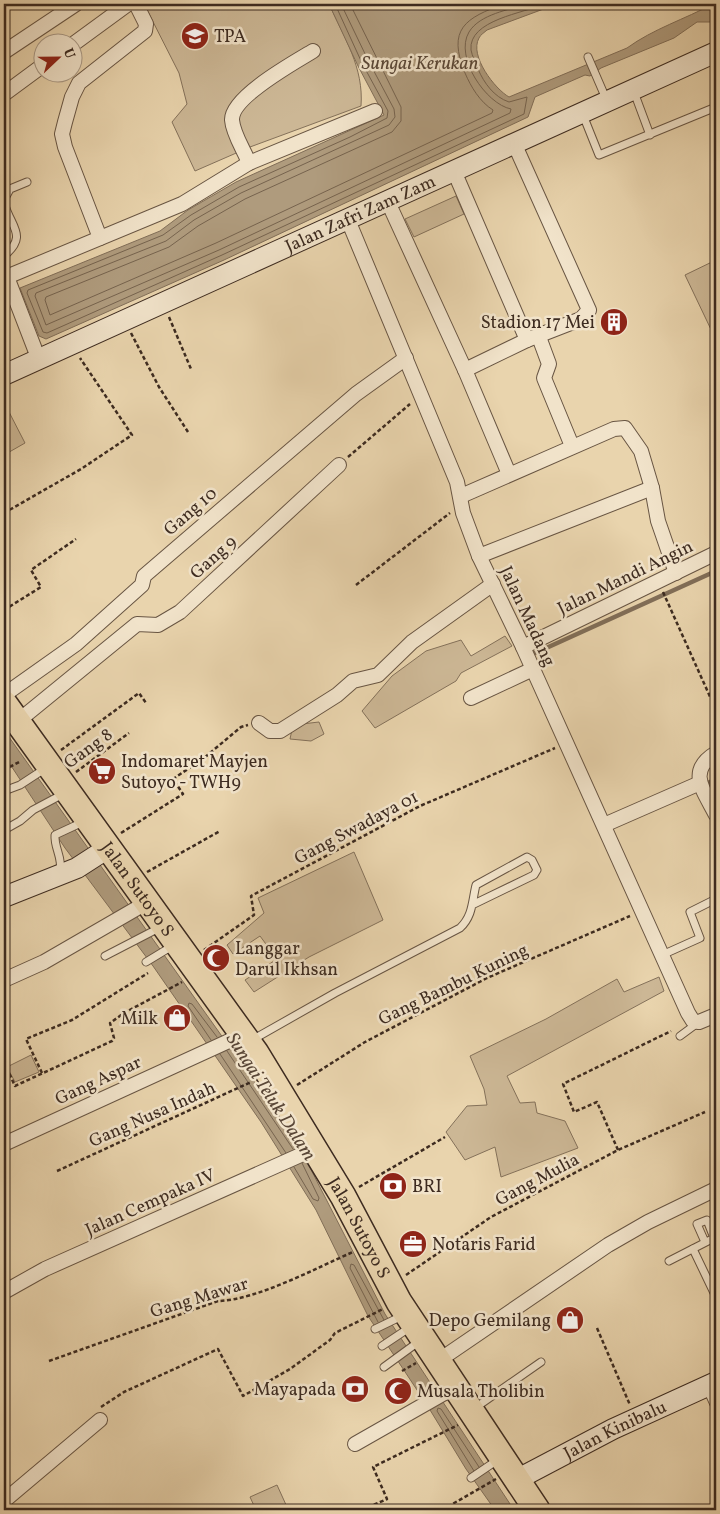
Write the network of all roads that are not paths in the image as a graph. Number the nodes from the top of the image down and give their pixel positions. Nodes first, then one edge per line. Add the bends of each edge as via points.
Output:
1 (76, 4) edge
2 (135, 6) edge
3 (82, 39) edge
4 (313, 51) dead end
5 (4, 52) edge
6 (716, 54) edge
7 (588, 57) dead end
8 (32, 73) edge
9 (633, 89) junction
10 (4, 94) edge
11 (607, 101) junction
12 (716, 107) edge
13 (376, 111) dead end
14 (582, 113) junction
15 (650, 135) junction
16 (514, 143) junction
17 (249, 163) junction
18 (454, 171) junction
19 (27, 182) dead end
20 (4, 201) edge
21 (388, 202) junction
22 (348, 220) junction
23 (100, 238) junction
24 (4, 256) edge
25 (5, 277) edge
26 (533, 338) junction
27 (406, 358) junction
28 (39, 360) junction
29 (465, 370) junction
30 (4, 375) edge
31 (572, 446) junction
32 (339, 465) road end
33 (509, 474) junction
34 (652, 488) junction
35 (462, 499) junction
36 (716, 554) edge
37 (479, 556) junction
38 (676, 573) junction
39 (492, 584) junction
40 (523, 647) junction
41 (533, 668) junction
42 (4, 695) edge
43 (471, 698) dead end
44 (10, 716) edge
45 (259, 722) road end
46 (716, 753) edge
47 (50, 776) junction
48 (700, 783) junction
49 (4, 792) edge
50 (716, 816) edge
51 (82, 823) junction
52 (604, 825) junction
53 (4, 830) edge
54 (103, 849) junction
55 (68, 872) junction
56 (4, 897) edge
57 (716, 899) edge
58 (474, 904) junction
59 (141, 907) junction
60 (172, 949) junction
61 (662, 955) junction
62 (105, 956) dead end
63 (146, 962) dead end
64 (4, 980) edge
65 (716, 1014) edge
66 (696, 1022) junction
67 (680, 1036) dead end
68 (240, 1039) junction
69 (4, 1144) edge
70 (310, 1151) junction
71 (716, 1189) edge
72 (705, 1242) dead end
73 (693, 1249) junction
74 (669, 1261) dead end
75 (4, 1292) edge
76 (716, 1297) edge
77 (376, 1329) dead end
78 (408, 1329) junction
79 (383, 1345) dead end
80 (541, 1362) dead end
81 (384, 1367) dead end
82 (711, 1384) edge
83 (449, 1390) junction
84 (716, 1409) edge
85 (467, 1417) junction
86 (100, 1420) road end
87 (355, 1444) dead end
88 (502, 1470) junction
89 (471, 1478) dead end
90 (4, 1501) edge
91 (716, 1506) edge
92 (537, 1510) edge
93 (710, 1510) edge

1 - 5 street
2 - 3 street
2 - 23 street via 146,24 145,31 79,83 62,134
4 - 17 street via 264,82 232,114 234,128
6 - 9 main road, Jalan Zafri Zam Zam
7 - 11 lane
8 - 10 street
9 - 11 main road, Jalan Zafri Zam Zam
9 - 15 lane
11 - 14 main road, Jalan Zafri Zam Zam
12 - 15 lane
13 - 17 street
14 - 15 lane via 599,156
14 - 16 main road, Jalan Zafri Zam Zam
16 - 18 main road, Jalan Zafri Zam Zam
16 - 26 street via 589,307 588,314 581,319
17 - 23 street via 182,204
18 - 21 main road, Jalan Zafri Zam Zam
18 - 26 street
19 - 20 lane via 10,189
20 - 24 lane via 17,233 12,249
21 - 22 main road, Jalan Zafri Zam Zam
21 - 29 street
22 - 27 street, Jalan Madang
22 - 28 main road, Jalan Zafri Zam Zam
23 - 25 street
25 - 28 street
26 - 29 street
26 - 31 street via 549,364 544,378
27 - 35 street, Jalan Madang
27 - 42 street, Gang 10 via 356,394 144,576 142,585 76,644
28 - 30 main road, Jalan Zafri Zam Zam
29 - 33 street
31 - 33 street
31 - 34 street via 614,429 625,428 641,451
32 - 44 street, Gang 9 via 180,612 158,626 136,624
33 - 35 street
34 - 37 street
34 - 38 street via 658,521
35 - 37 street, Jalan Madang via 463,513
36 - 38 street, Jalan Mandi Angin
37 - 39 street, Jalan Madang
38 - 40 street, Jalan Mandi Angin
39 - 40 street, Jalan Madang
39 - 45 street via 412,642 378,675 353,681 337,695 280,731 270,731
40 - 41 street, Jalan Madang
41 - 43 street
41 - 52 street, Jalan Madang
44 - 47 highway, Jalan Sutoyo S
46 - 48 street via 701,765
47 - 49 lane
47 - 51 highway, Jalan Sutoyo S
47 - 53 lane via 37,809
48 - 50 street
48 - 52 street
51 - 54 highway, Jalan Sutoyo S
51 - 55 lane via 55,835 54,843
52 - 61 street, Jalan Madang
54 - 55 main road
54 - 59 highway, Jalan Sutoyo S via 131,881
55 - 56 main road
57 - 61 lane via 690,912 700,938
58 - 58 lane via 475,888 480,882 527,857 532,860 537,868 534,874
58 - 68 lane via 460,928
59 - 60 highway, Jalan Sutoyo S
59 - 64 street via 44,962
60 - 62 lane via 133,942
60 - 63 lane
60 - 68 highway, Jalan Sutoyo S
61 - 66 street, Jalan Madang
65 - 66 street
66 - 67 lane
68 - 69 street, Gang Aspar via 208,1050
68 - 70 highway, Jalan Sutoyo S via 282,1095
70 - 75 street, Jalan Cempaka IV via 45,1269
70 - 78 highway, Jalan Sutoyo S via 343,1196
71 - 78 street via 608,1245
72 - 73 lane
73 - 74 lane
73 - 76 lane
77 - 78 lane
78 - 79 lane
78 - 81 lane via 394,1359
78 - 83 highway, Jalan Sutoyo S
80 - 85 lane
82 - 84 lane
82 - 88 main road, Jalan Kinibalu via 636,1419
83 - 85 highway, Jalan Sutoyo S
83 - 87 street
85 - 88 highway, Jalan Sutoyo S
86 - 90 street
88 - 89 lane
88 - 92 highway, Jalan Sutoyo S
91 - 93 lane

